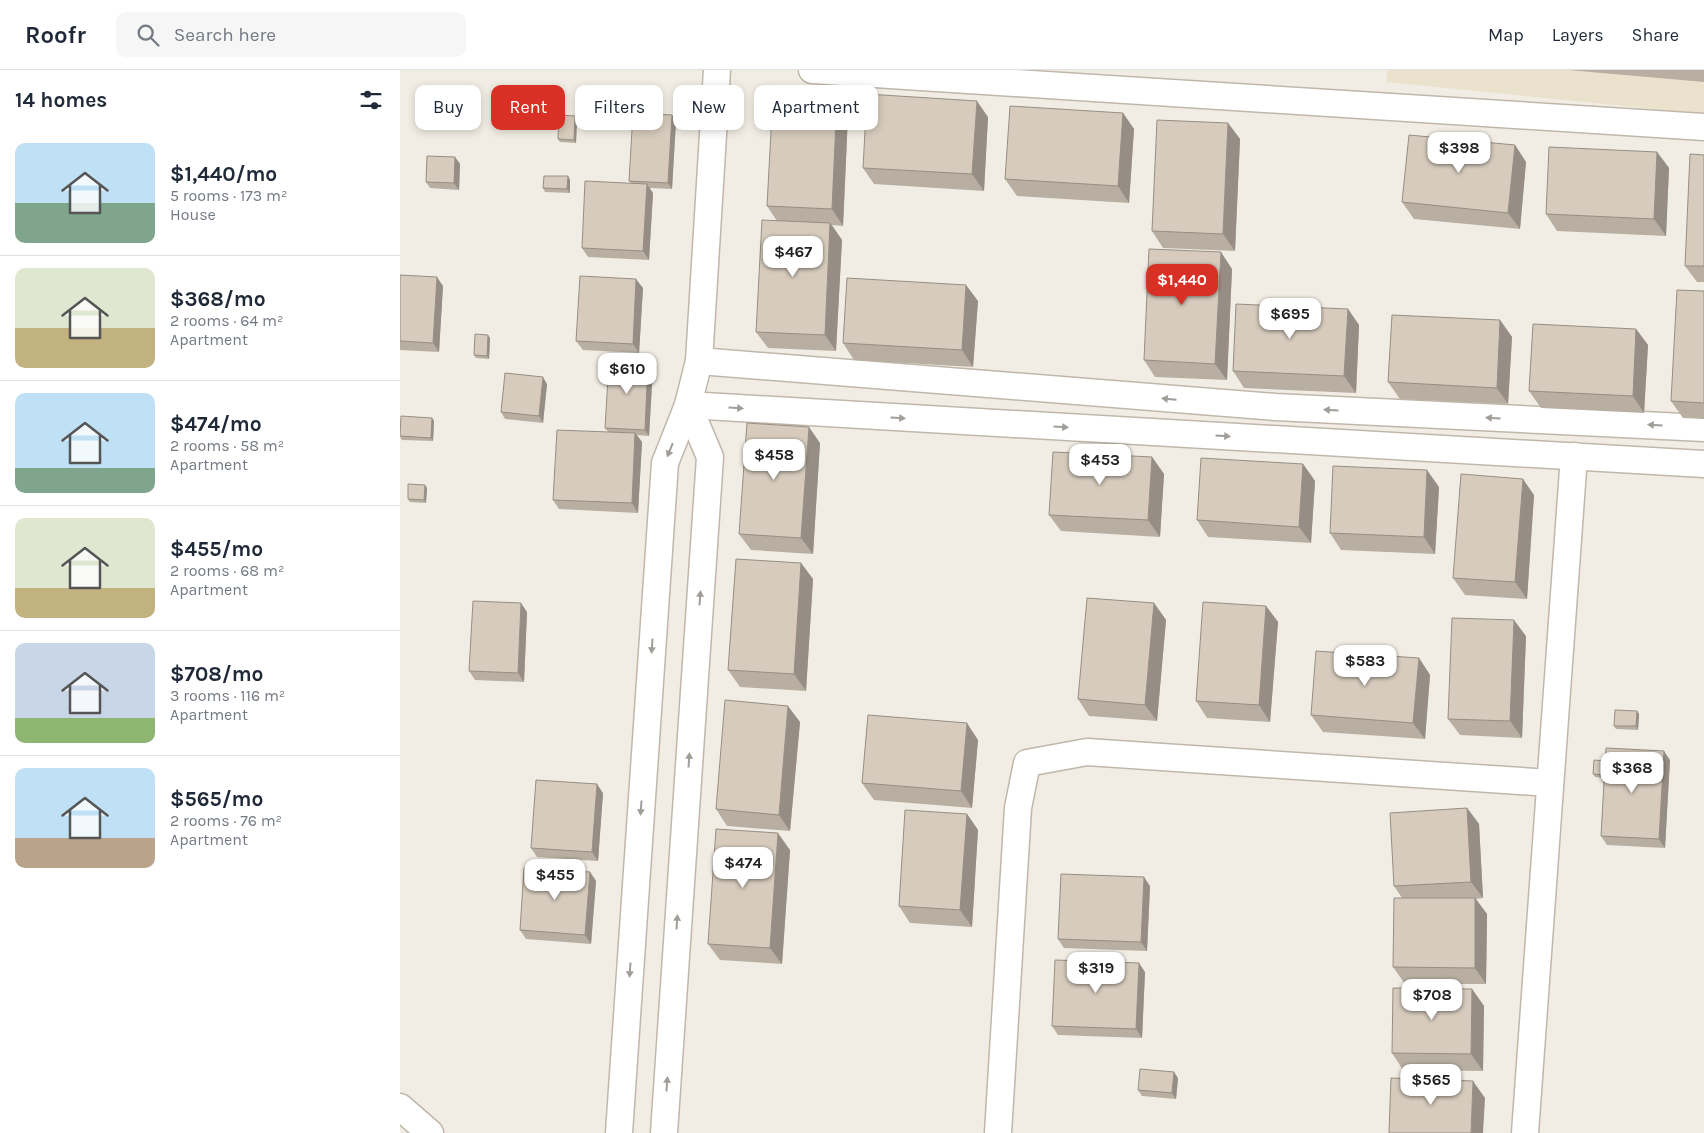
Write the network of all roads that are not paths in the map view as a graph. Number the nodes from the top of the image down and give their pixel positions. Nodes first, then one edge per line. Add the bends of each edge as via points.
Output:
1 (717, 70) edge
2 (812, 70) edge
3 (1097, 78) edge
4 (1704, 127) edge
5 (699, 361) junction
6 (688, 405) junction
7 (1704, 428) edge
8 (1574, 456) junction
9 (1704, 464) edge
10 (1550, 784) junction
11 (400, 1107) edge
12 (430, 1133) edge
13 (619, 1133) edge
14 (664, 1133) edge
15 (998, 1133) edge
16 (1524, 1133) edge

1 - 5 street
2 - 3 street
3 - 4 street
5 - 6 street
7 -> 5 street via 1275,407
6 -> 8 street
6 -> 13 street via 665,463
14 -> 6 street via 710,457
8 - 9 street
8 - 10 street
10 - 15 street via 1087,752 1027,763 1018,808
10 - 16 street
11 - 12 street

